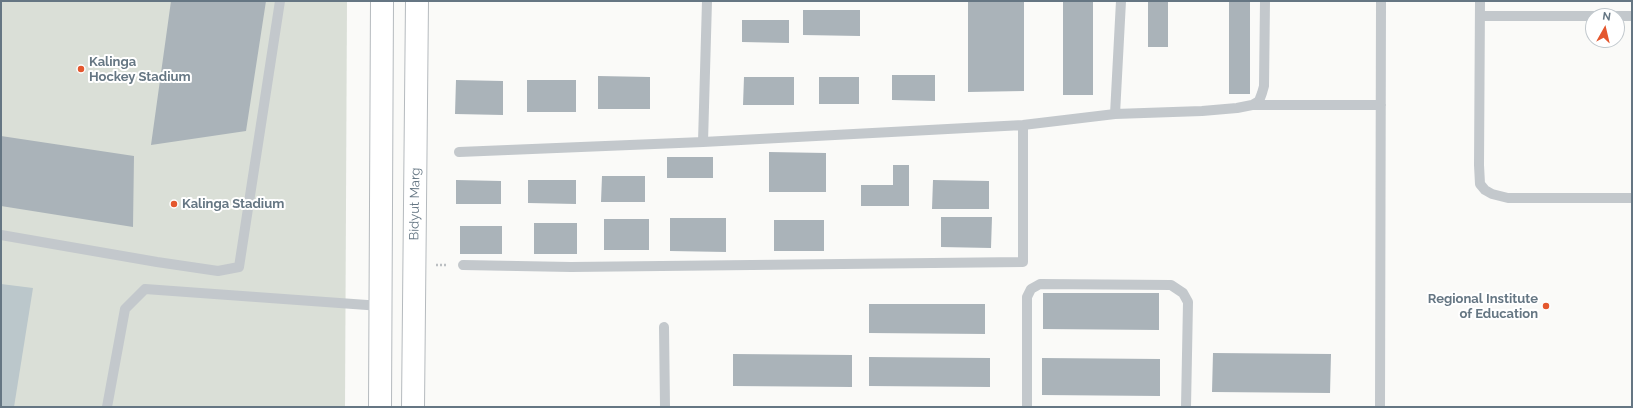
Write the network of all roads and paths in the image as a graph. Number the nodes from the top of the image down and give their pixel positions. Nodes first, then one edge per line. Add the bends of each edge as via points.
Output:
1 (280, 1) edge
2 (382, 1) edge
3 (417, 1) edge
4 (707, 1) edge
5 (1121, 1) edge
6 (1265, 1) edge
7 (1381, 1) edge
8 (1480, 1) edge
9 (1480, 16) junction
10 (1585, 16) edge
11 (1252, 105) junction
12 (1381, 105) junction
13 (1115, 114) junction
14 (1023, 125) junction
15 (703, 142) junction
16 (459, 152) dead end
17 (1632, 198) edge
18 (1, 235) edge
19 (463, 265) dead end
20 (381, 306) junction
21 (664, 327) dead end
22 (107, 407) edge
23 (380, 407) edge
24 (413, 407) edge
25 (665, 407) edge
26 (1027, 407) edge
27 (1186, 407) edge
28 (1380, 407) edge

1 - 18 lane via 239,267 210,270
2 - 20 main road
3 - 24 main road, Bidyut Marg
4 - 15 lane
5 - 13 lane
6 - 11 lane via 1264,86 1261,98
7 - 12 lane
8 - 9 lane
9 - 10 lane
9 - 17 lane via 1479,178 1485,190 1508,198
11 - 12 lane
11 - 13 lane via 1202,111
12 - 28 lane
13 - 14 lane
14 - 15 lane
14 - 19 lane via 1024,262
15 - 16 lane
20 - 22 lane via 145,289 124,309
20 - 23 main road
21 - 25 lane
26 - 27 lane via 1027,297 1031,289 1040,284 1171,285 1183,293 1188,302

